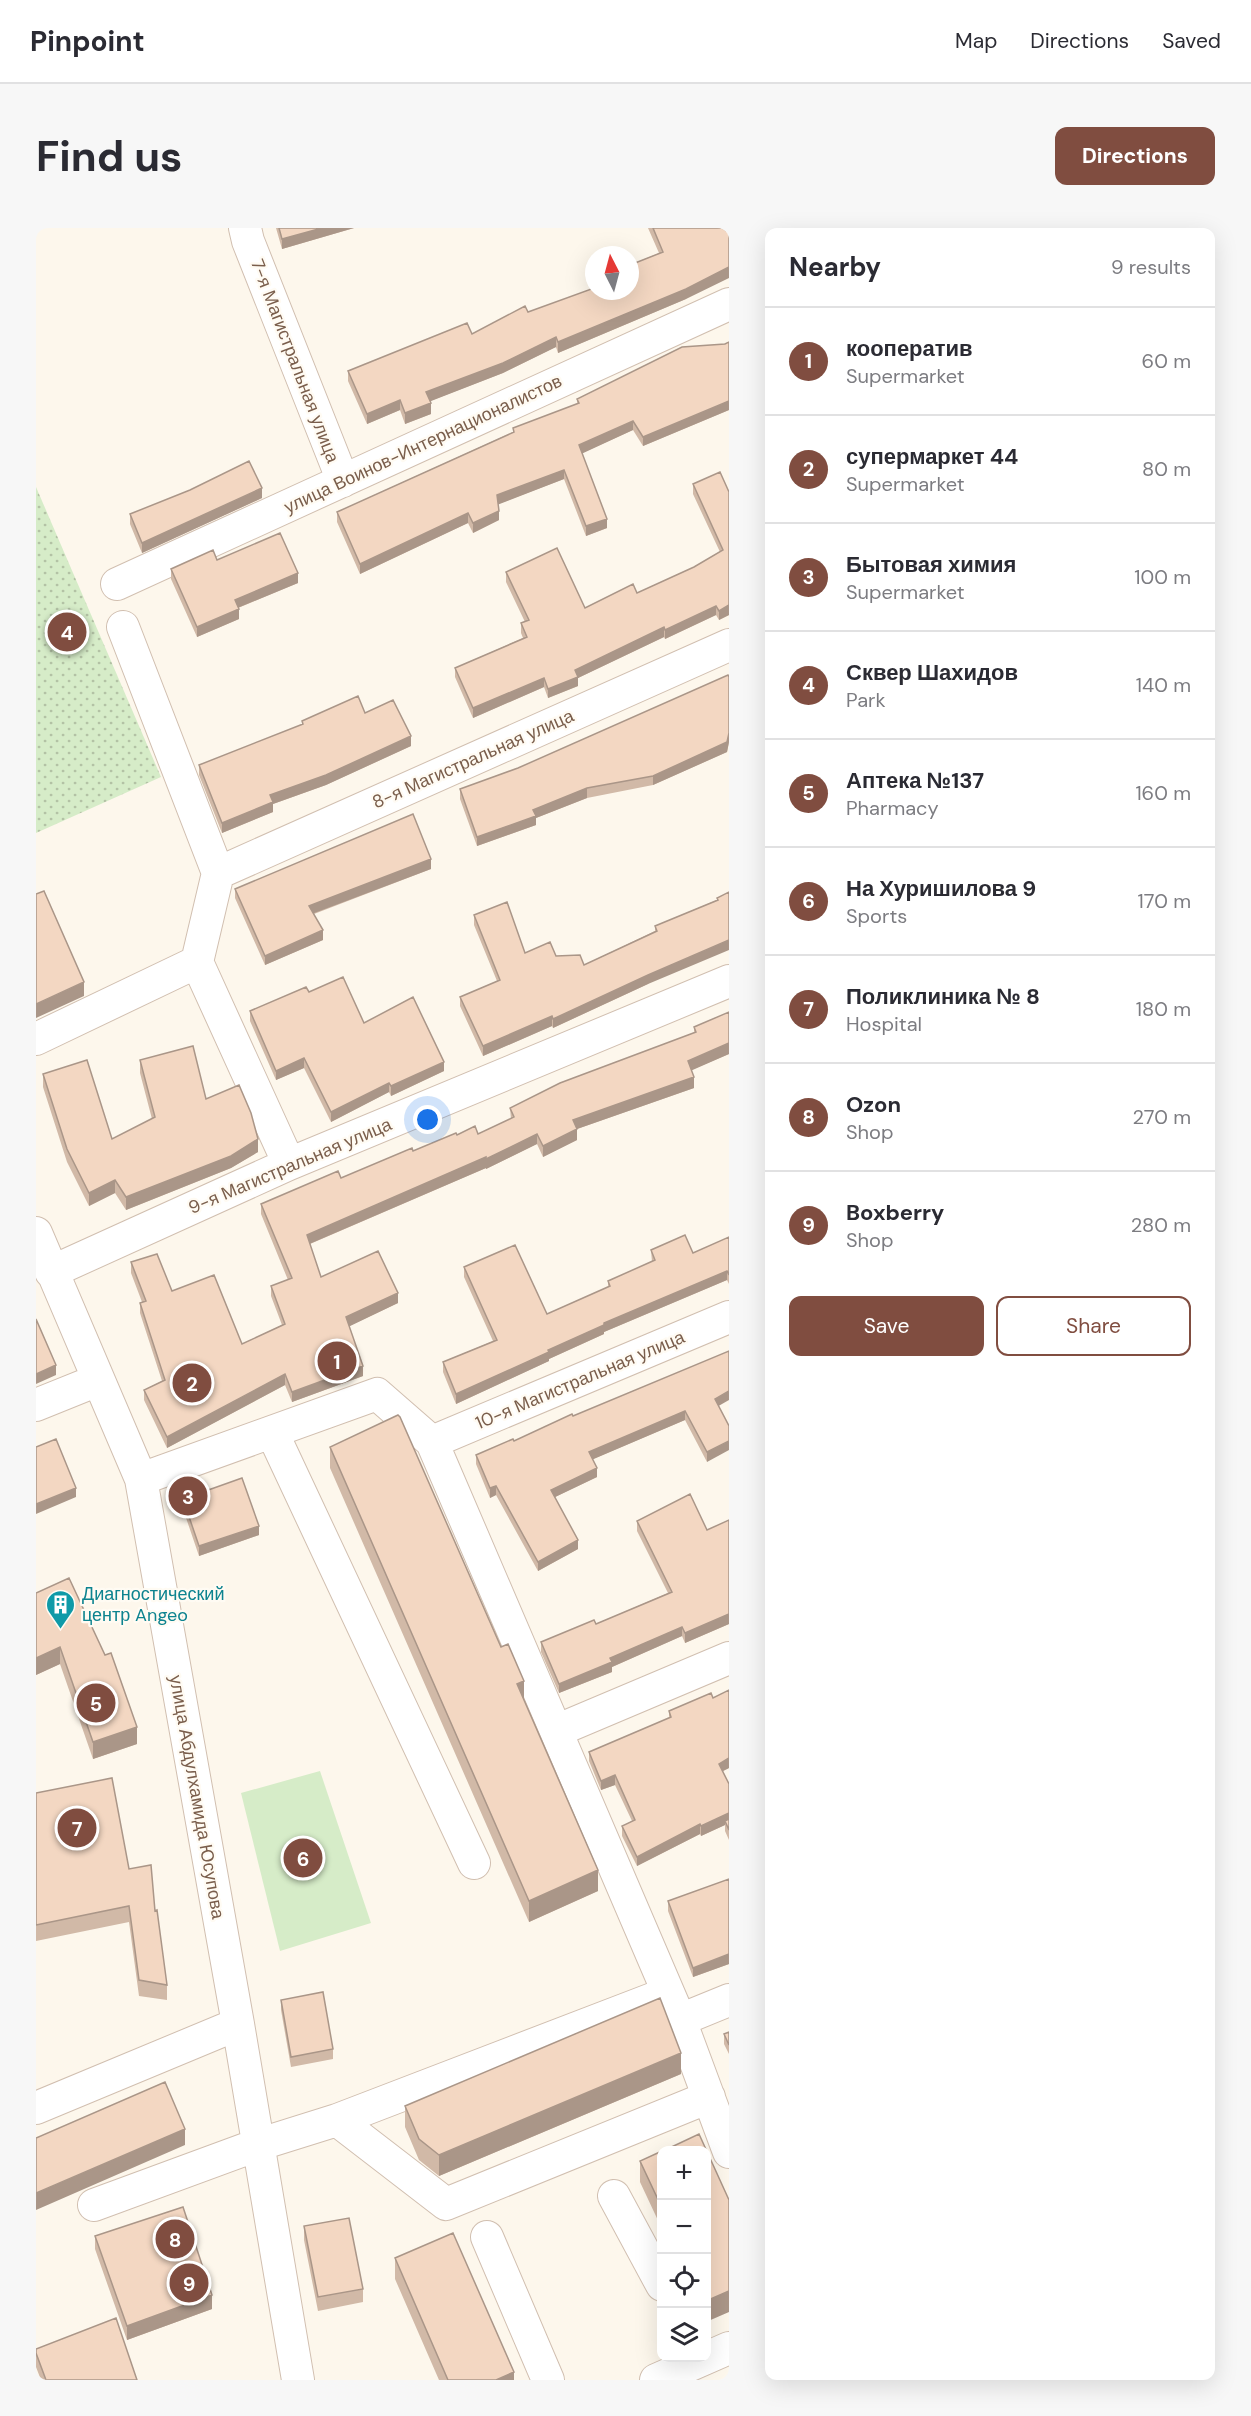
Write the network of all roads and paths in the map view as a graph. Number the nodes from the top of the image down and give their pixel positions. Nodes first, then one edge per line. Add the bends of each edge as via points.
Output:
1 (247, 234) edge
2 (729, 304) edge
3 (343, 481) junction
4 (117, 584) dead end
5 (123, 627) dead end
6 (729, 645) edge
7 (218, 873) junction
8 (197, 962) junction
9 (729, 981) edge
10 (36, 1039) edge
11 (289, 1164) junction
12 (36, 1233) edge
13 (51, 1272) junction
14 (729, 1317) edge
15 (98, 1380) junction
16 (36, 1405) edge
17 (272, 1432) junction
18 (432, 1442) junction
19 (141, 1479) junction
20 (729, 1658) edge
21 (556, 1731) junction
22 (474, 1863) dead end
23 (729, 2000) edge
24 (674, 2006) junction
25 (238, 2024) junction
26 (709, 2097) junction
27 (36, 2108) edge
28 (338, 2120) junction
29 (257, 2145) junction
30 (729, 2152) edge
31 (614, 2196) dead end
32 (94, 2205) dead end
33 (487, 2237) dead end
34 (657, 2276) edge
35 (729, 2348) edge
36 (667, 2370) edge
37 (298, 2380) edge
38 (548, 2380) edge

1 - 3 street, 7-я Магистральная улица
2 - 3 street, улица Воинов-Интернационалистов
3 - 4 street, улица Воинов-Интернационалистов
5 - 7 street
6 - 7 street, 8-я Магистральная улица
7 - 8 street
8 - 10 street
8 - 11 street
9 - 11 street, 9-я Магистральная улица
11 - 13 street, 9-я Магистральная улица
12 - 13 street, улица Абдулхамида Юсупова
13 - 15 street, улица Абдулхамида Юсупова
14 - 18 street, 10-я Магистральная улица
15 - 16 street
15 - 19 street, улица Абдулхамида Юсупова
17 - 18 street via 377,1394
17 - 19 street
17 - 22 street
18 - 21 street
19 - 25 street, улица Абдулхамида Юсупова
20 - 21 street
21 - 24 street
23 - 24 street
24 - 26 street
24 - 28 street
25 - 27 street
25 - 29 street, улица Абдулхамида Юсупова
26 - 28 street via 446,2204
26 - 30 street
28 - 29 street
29 - 32 street
29 - 37 street, улица Абдулхамида Юсупова
31 - 34 street
33 - 38 street
35 - 36 street

